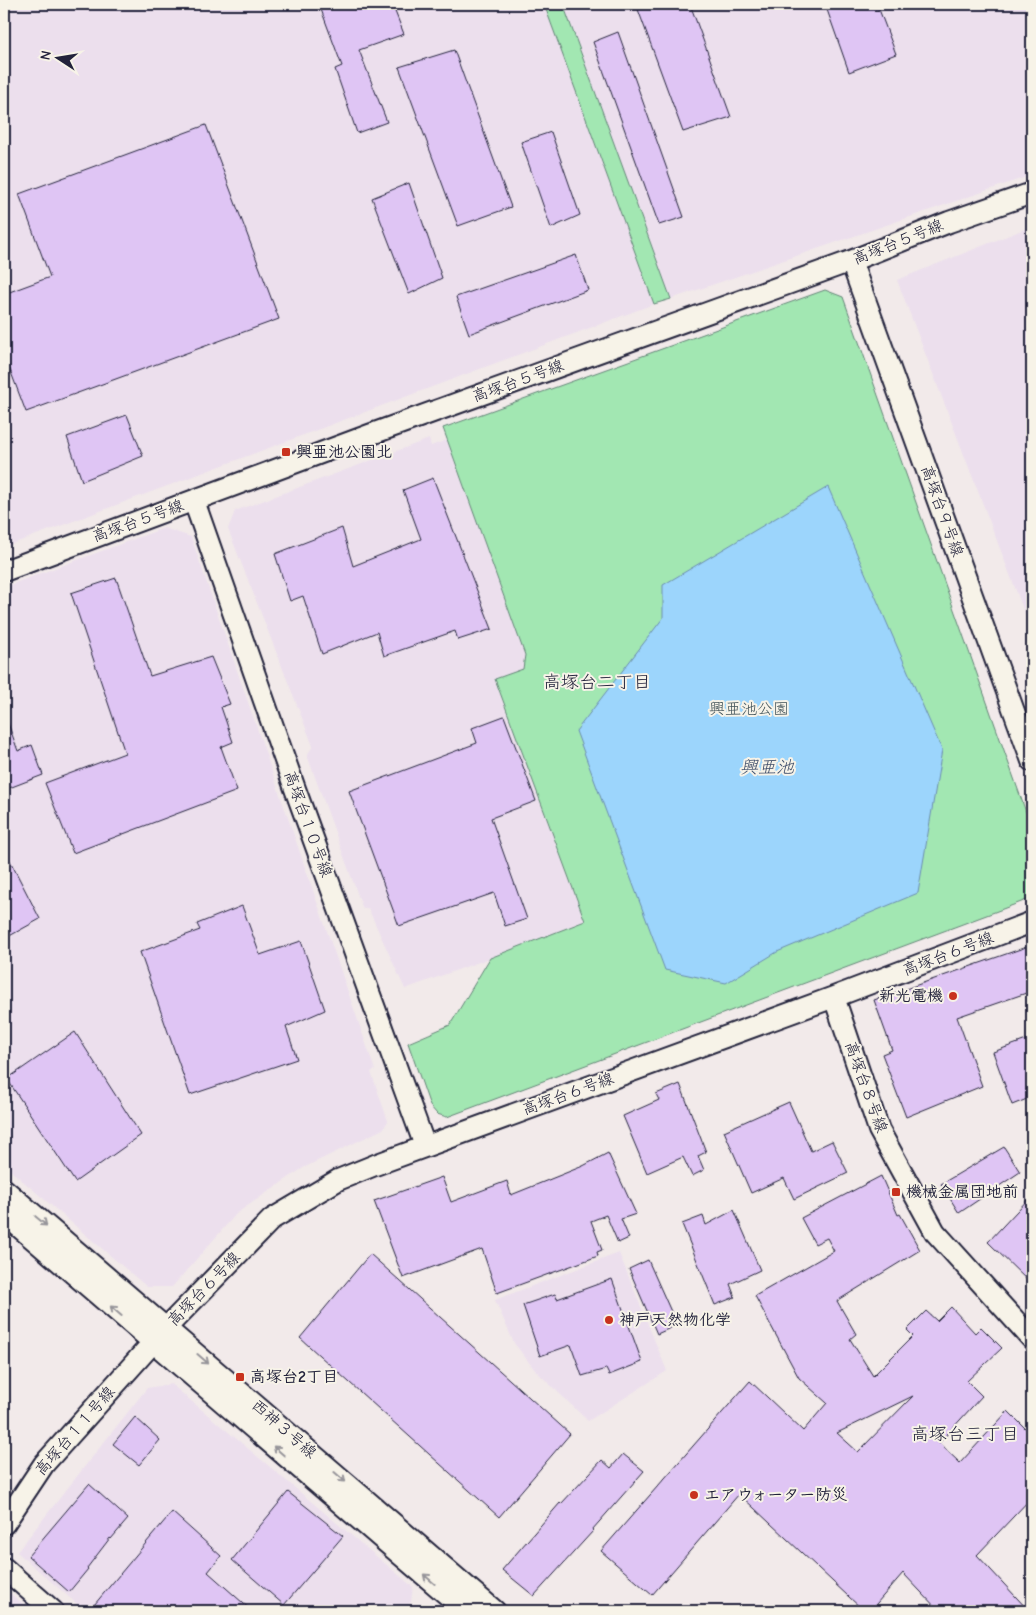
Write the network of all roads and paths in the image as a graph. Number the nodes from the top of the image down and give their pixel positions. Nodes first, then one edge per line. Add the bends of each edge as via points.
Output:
1 (1032, 193) edge
2 (851, 261) junction
3 (194, 501) junction
4 (4, 570) edge
5 (1032, 761) edge
6 (1032, 922) edge
7 (834, 997) junction
8 (425, 1146) junction
9 (4, 1189) edge
10 (4, 1214) edge
11 (166, 1328) junction
12 (1032, 1339) edge
13 (153, 1343) junction
14 (4, 1524) edge
15 (4, 1568) edge
16 (457, 1602) edge
17 (53, 1611) edge
18 (495, 1611) edge

1 - 2 street, 高塚台５号線
2 - 3 street, 高塚台５号線 via 369,434
2 - 5 street, 高塚台９号線
3 - 4 street, 高塚台５号線
3 - 8 street, 高塚台１０号線
6 - 7 street, 高塚台６号線
7 - 8 street, 高塚台６号線
7 - 12 street, 高塚台８号線 via 879,1130 935,1232
8 - 11 street, 高塚台６号線 via 338,1180 272,1219
9 -> 11 street, 西神３号線
13 -> 10 street, 西神３号線
11 - 13 street, 高塚台６号線
11 -> 16 street, 西神３号線
13 - 14 street, 高塚台１１号線 via 44,1464
16 -> 13 street, 西神３号線
15 - 17 street
16 - 18 street, 西神３号線

